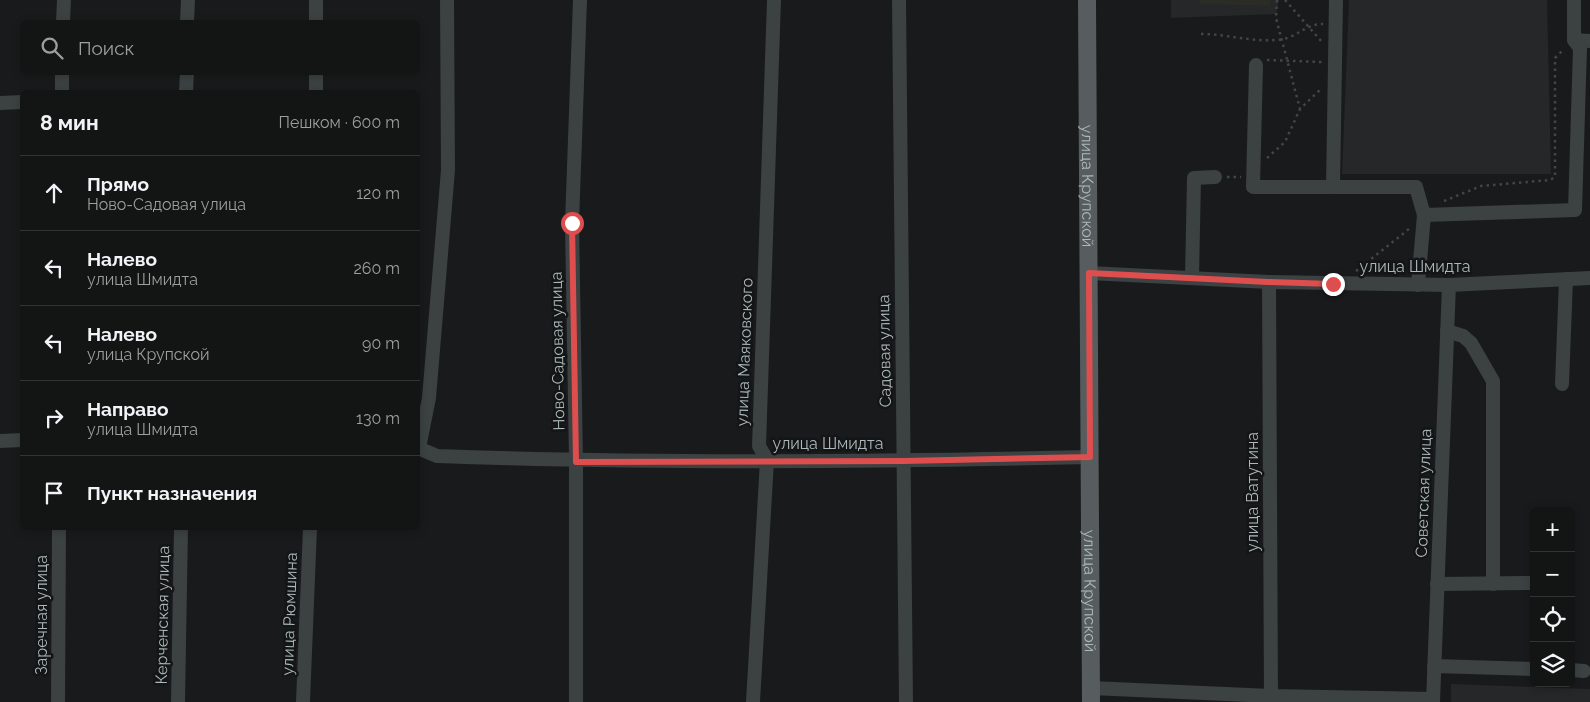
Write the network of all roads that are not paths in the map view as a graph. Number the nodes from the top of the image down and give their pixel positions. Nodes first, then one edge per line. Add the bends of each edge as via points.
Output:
1 (64, 0) edge
2 (188, 0) edge
3 (316, 0) edge
4 (447, 0) edge
5 (580, 0) edge
6 (774, 0) edge
7 (899, 0) edge
8 (1086, 0) edge
9 (1336, 0) edge
10 (1574, 0) edge
11 (63, 20) edge
12 (187, 20) edge
13 (316, 20) edge
14 (1574, 40) junction
15 (1590, 41) edge
16 (1256, 65) road end
17 (62, 75) edge
18 (187, 75) edge
19 (316, 75) edge
20 (62, 90) edge
21 (186, 90) edge
22 (316, 90) edge
23 (20, 102) edge
24 (0, 103) edge
25 (1215, 177) road end
26 (1333, 187) junction
27 (1424, 215) junction
28 (1089, 273) junction
29 (1192, 278) junction
30 (1590, 278) edge
31 (1566, 279) junction
32 (1268, 282) junction
33 (1418, 285) junction
34 (1449, 286) junction
35 (1447, 331) junction
36 (1562, 384) dead end
37 (420, 439) edge
38 (20, 440) edge
39 (0, 441) edge
40 (420, 449) edge
41 (1090, 457) junction
42 (768, 460) junction
43 (903, 461) junction
44 (576, 462) junction
45 (59, 530) edge
46 (180, 530) edge
47 (310, 530) edge
48 (1530, 583) edge
49 (1437, 584) junction
50 (1493, 584) junction
51 (1434, 666) junction
52 (1530, 669) edge
53 (1091, 695) edge
54 (1271, 699) edge
55 (1433, 701) edge
56 (58, 702) edge
57 (178, 702) edge
58 (303, 702) edge
59 (576, 702) edge
60 (753, 702) edge
61 (906, 702) edge

1 - 11 street
2 - 12 street
3 - 13 street
4 - 37 street via 448,170 429,398
5 - 44 street, Ново-Садовая улица via 572,223
6 - 42 street, улица Маяковского via 759,446
7 - 43 street, Садовая улица
8 - 28 main road, улица Крупской
9 - 26 street
10 - 14 street
14 - 15 street
14 - 27 street via 1580,48 1575,210
16 - 26 street via 1253,187
17 - 20 street
18 - 21 street
19 - 22 street
23 - 24 street
25 - 29 street via 1194,178
26 - 27 street via 1416,187
27 - 33 street
28 - 29 street, улица Шмидта
28 - 41 main road, улица Крупской
29 - 32 street, улица Шмидта
30 - 31 street, улица Шмидта
31 - 34 street, улица Шмидта
31 - 36 street
32 - 33 street, улица Шмидта
32 - 54 street, улица Ватутина
33 - 34 street, улица Шмидта
34 - 35 street, Советская улица
35 - 49 street, Советская улица
35 - 50 street via 1463,336 1471,343 1494,381
38 - 39 street
40 - 44 street, улица Шмидта via 437,456
41 - 43 street, улица Шмидта
41 - 53 main road, улица Крупской
42 - 43 street, улица Шмидта
42 - 44 street, улица Шмидта
42 - 60 street, улица Маяковского
43 - 61 street, Садовая улица
44 - 59 street, Ново-Садовая улица
45 - 56 street, Заречная улица
46 - 57 street, Керченская улица
47 - 58 street, улица Рюмшина
48 - 50 street
49 - 50 street
49 - 51 street, Советская улица
51 - 52 street
51 - 55 street, Советская улица
53 - 54 street
54 - 55 street

